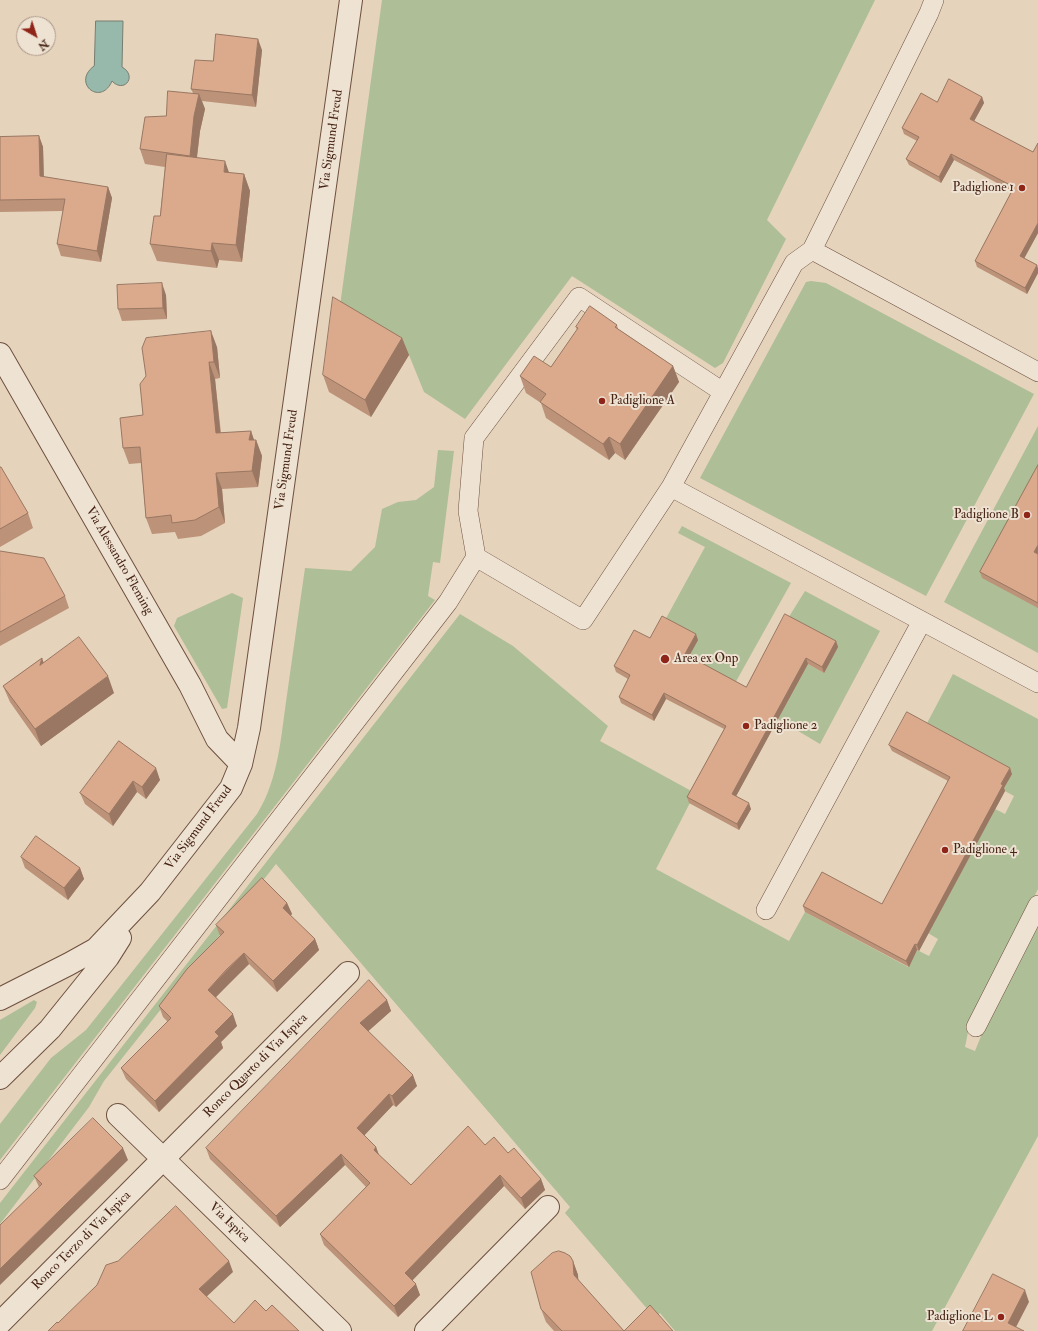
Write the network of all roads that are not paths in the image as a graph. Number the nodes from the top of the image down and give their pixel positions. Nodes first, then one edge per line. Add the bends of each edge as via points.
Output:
1 (351, 0) edge
2 (934, 4) edge
3 (812, 250) junction
4 (0, 354) edge
5 (1038, 372) edge
6 (723, 392) junction
7 (671, 487) junction
8 (476, 557) junction
9 (922, 621) junction
10 (1038, 683) edge
11 (241, 764) junction
12 (150, 892) junction
13 (1038, 906) edge
14 (766, 910) dead end
15 (348, 973) dead end
16 (0, 999) edge
17 (976, 1027) dead end
18 (0, 1078) edge
19 (118, 1114) dead end
20 (163, 1158) junction
21 (0, 1180) edge
22 (548, 1207) dead end
23 (0, 1323) edge
24 (340, 1331) edge
25 (426, 1331) edge

1 - 11 street, Via Sigmund Freud via 249,728
2 - 3 lane
3 - 5 lane
3 - 6 lane via 794,263
4 - 11 street, Via Alessandro Fleming via 190,685 216,739
6 - 7 lane
6 - 8 lane via 579,297 474,438 468,511
7 - 8 lane via 583,620
7 - 9 lane
8 - 21 lane via 448,602
9 - 10 lane
9 - 14 lane
11 - 12 street, Via Sigmund Freud via 231,788
12 - 16 street via 96,949
12 - 18 street via 108,957 50,1029
13 - 17 lane
15 - 20 street, Ronco Quarto di Via Ispica
19 - 20 street, Via Ispica
20 - 23 street, Ronco Terzo di Via Ispica
20 - 24 street, Via Ispica
22 - 25 street

